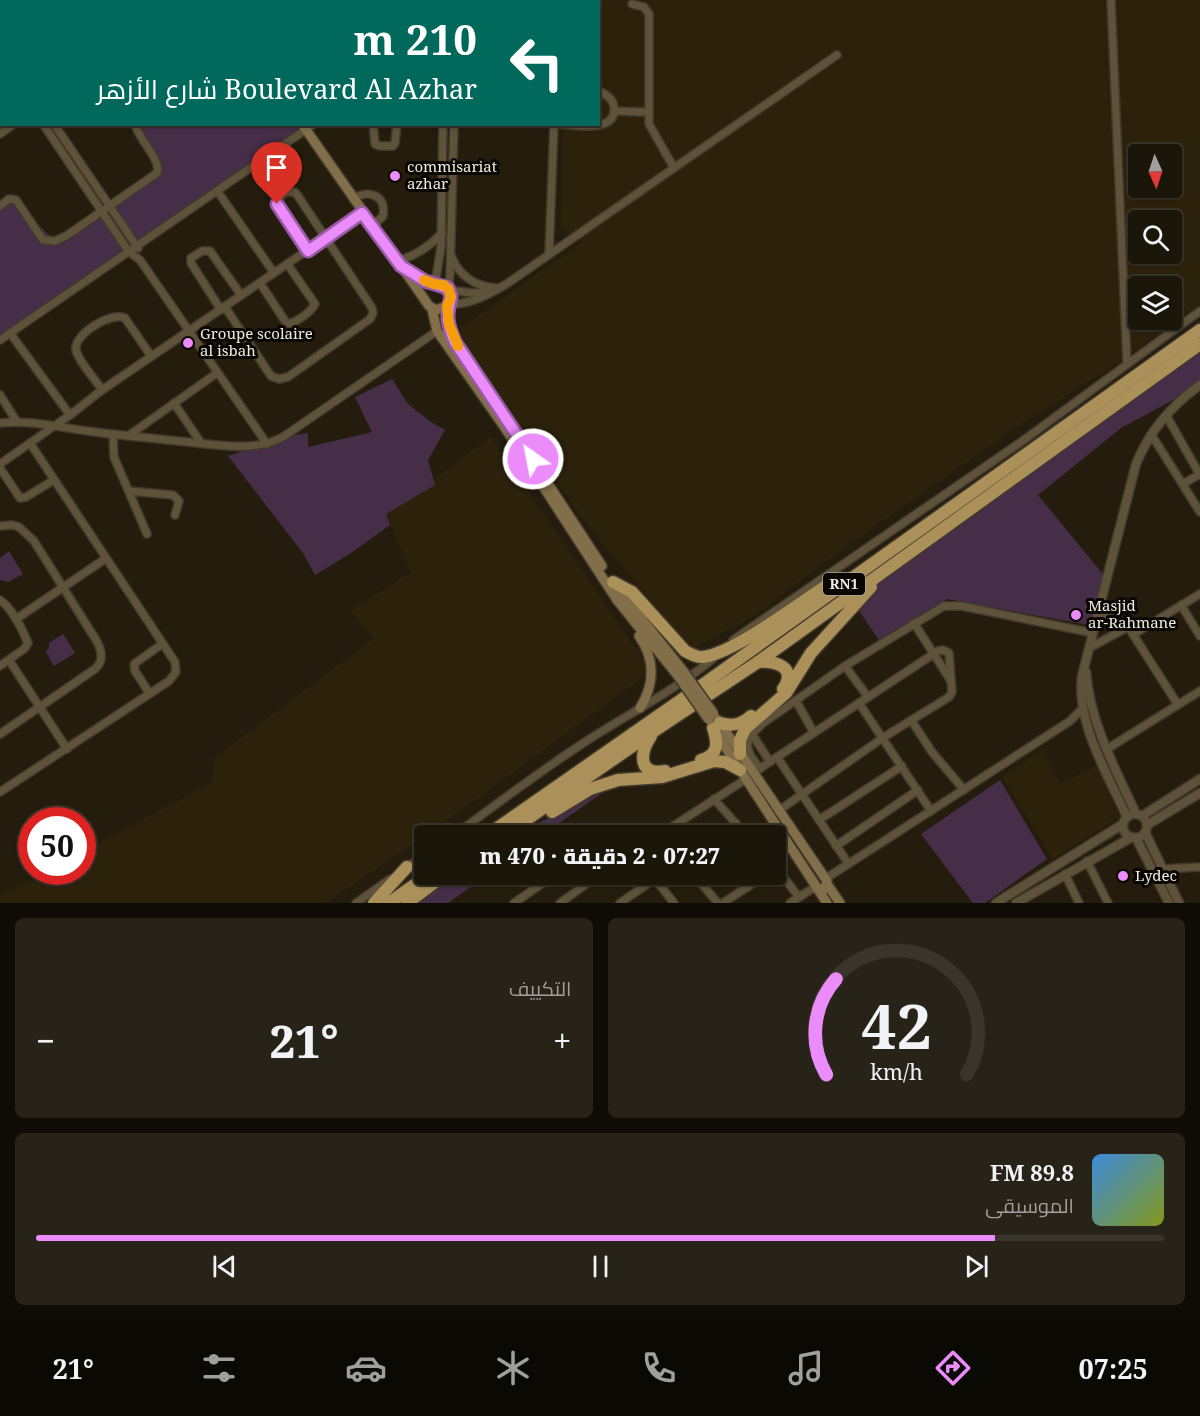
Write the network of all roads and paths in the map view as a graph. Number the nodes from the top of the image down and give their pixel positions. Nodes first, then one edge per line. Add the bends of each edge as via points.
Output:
1 (1111, 0) edge
2 (632, 4) dead end
3 (837, 55) dead end
4 (600, 92) edge
5 (614, 111) junction
6 (648, 112) junction
7 (600, 125) edge
8 (44, 126) edge
9 (55, 126) edge
10 (136, 126) edge
11 (307, 126) edge
12 (374, 126) edge
13 (397, 126) edge
14 (444, 126) edge
15 (454, 126) edge
16 (554, 126) edge
17 (674, 168) junction
18 (219, 192) junction
19 (353, 199) junction
20 (0, 206) edge
21 (108, 206) junction
22 (101, 211) junction
23 (362, 213) junction
24 (372, 227) junction
25 (442, 233) junction
26 (325, 239) junction
27 (137, 246) junction
28 (308, 251) junction
29 (129, 252) junction
30 (450, 252) junction
31 (549, 254) junction
32 (140, 260) junction
33 (399, 263) junction
34 (288, 265) junction
35 (274, 273) junction
36 (260, 283) junction
37 (435, 284) junction
38 (448, 289) junction
39 (497, 289) junction
40 (242, 295) junction
41 (425, 299) junction
42 (448, 305) junction
43 (223, 308) junction
44 (432, 309) junction
45 (1200, 310) edge
46 (1200, 330) edge
47 (189, 331) junction
48 (437, 331) junction
49 (10, 333) junction
50 (0, 340) edge
51 (1200, 344) edge
52 (151, 357) junction
53 (1128, 364) junction
54 (218, 373) junction
55 (1200, 385) edge
56 (102, 390) junction
57 (0, 395) edge
58 (174, 403) junction
59 (70, 415) junction
60 (1166, 415) junction
61 (17, 422) junction
62 (0, 423) edge
63 (54, 426) junction
64 (112, 434) junction
65 (1151, 434) junction
66 (128, 436) junction
67 (30, 443) junction
68 (201, 443) junction
69 (267, 444) junction
70 (0, 464) edge
71 (0, 468) edge
72 (1200, 475) edge
73 (54, 480) junction
74 (1183, 484) junction
75 (129, 491) junction
76 (1200, 512) edge
77 (175, 515) dead end
78 (957, 519) junction
79 (0, 526) edge
80 (147, 534) dead end
81 (891, 551) junction
82 (105, 559) junction
83 (598, 571) junction
84 (613, 582) junction
85 (64, 587) junction
86 (1200, 594) edge
87 (0, 600) edge
88 (1181, 605) junction
89 (1098, 614) junction
90 (16, 619) junction
91 (914, 623) junction
92 (1128, 627) junction
93 (1093, 633) junction
94 (1134, 634) junction
95 (1200, 636) edge
96 (162, 644) junction
97 (1089, 648) junction
98 (720, 651) junction
99 (933, 654) junction
100 (9, 660) junction
101 (758, 662) junction
102 (0, 666) edge
103 (845, 666) junction
104 (681, 674) junction
105 (951, 681) junction
106 (1200, 691) edge
107 (150, 694) junction
108 (868, 697) junction
109 (796, 701) junction
110 (859, 703) junction
111 (1178, 705) junction
112 (39, 707) junction
113 (640, 708) junction
114 (1088, 712) junction
115 (911, 720) junction
116 (714, 722) junction
117 (657, 729) junction
118 (814, 733) junction
119 (0, 734) edge
120 (753, 734) junction
121 (884, 737) junction
122 (67, 749) junction
123 (1107, 749) junction
124 (736, 756) junction
125 (777, 758) junction
126 (770, 762) junction
127 (902, 766) junction
128 (750, 773) junction
129 (1200, 779) edge
130 (918, 790) junction
131 (964, 790) junction
132 (0, 792) edge
133 (1200, 793) edge
134 (801, 795) junction
135 (714, 799) junction
136 (778, 811) junction
137 (931, 811) junction
138 (1139, 815) junction
139 (819, 820) junction
140 (1125, 821) junction
141 (736, 823) joint
142 (468, 825) edge
143 (502, 825) edge
144 (519, 825) edge
145 (528, 825) edge
146 (675, 825) edge
147 (733, 825) edge
148 (1146, 829) junction
149 (1134, 837) junction
150 (837, 846) junction
151 (1088, 861) junction
152 (414, 862) edge
153 (848, 863) junction
154 (407, 867) junction
155 (1200, 867) edge
156 (1162, 869) junction
157 (1065, 874) junction
158 (786, 881) edge
159 (820, 883) junction
160 (414, 885) edge
161 (431, 885) edge
162 (540, 885) edge
163 (585, 885) edge
164 (645, 885) edge
165 (662, 885) edge
166 (704, 885) edge
167 (751, 885) edge
168 (748, 887) joint
169 (799, 897) junction
170 (624, 902) edge
171 (356, 903) edge
172 (374, 903) edge
173 (389, 903) edge
174 (407, 903) edge
175 (514, 903) edge
176 (560, 903) edge
177 (675, 903) edge
178 (721, 903) edge
179 (790, 903) edge
180 (827, 903) edge
181 (840, 903) edge
182 (996, 903) edge
183 (1017, 903) edge
184 (1079, 903) edge
185 (1108, 903) edge
186 (1169, 903) edge
187 (1179, 903) edge

1 - 53 street
2 - 6 street via 644,7 649,14
3 - 17 street
4 - 5 street via 609,96
5 - 6 street
5 - 7 street via 610,120
6 - 17 street via 651,129
8 - 22 street
9 - 21 street
10 - 21 street via 158,164 157,174
11 - 18 street
11 - 19 main road
12 - 13 street via 375,144 385,147 395,144
14 - 25 street
15 - 30 street
16 - 31 street
17 - 31 street
18 - 27 street
18 - 35 street
19 - 23 main road
19 - 24 street via 367,193 381,200 383,216
20 - 22 street via 14,199 40,237 51,242
21 - 22 street
21 - 27 street
22 - 29 street
23 - 24 main road
23 - 26 street
24 - 33 main road
25 - 33 street
25 - 37 street
26 - 28 street
26 - 28 street via 295,192 280,196 277,204
26 - 43 street via 372,308 372,316 288,377 279,380 271,376
27 - 29 street
27 - 32 street
28 - 34 street
29 - 32 street
29 - 49 street
30 - 38 street
30 - 39 street via 468,279
31 - 39 street
32 - 47 street
33 - 37 main road
33 - 41 main road
34 - 35 street
34 - 36 street via 315,304 292,324 285,321
35 - 36 street
36 - 40 street
37 - 38 main road
37 - 41 main road via 426,292
38 - 39 street via 472,293
38 - 42 main road
39 - 42 street via 471,302
40 - 43 street
40 - 43 street via 210,251 202,250 191,258 191,263
41 - 44 main road
42 - 44 main road via 441,310
42 - 84 main road via 455,342
43 - 47 street
44 - 48 main road
45 - 53 street
46 - 81 highway, RN1
47 - 52 street
47 - 54 street
48 - 69 street via 283,437
48 - 83 main road
49 - 50 street
49 - 59 street
51 - 78 highway, RN1
52 - 56 street
52 - 56 street via 125,318 112,316 100,322 79,338 75,348
53 - 98 street
54 - 58 street
54 - 69 street
55 - 60 street
56 - 59 street
57 - 61 street
58 - 66 street
58 - 68 street
59 - 63 street
60 - 65 street
60 - 72 street
61 - 62 street
61 - 63 street
63 - 64 street
63 - 67 street
64 - 66 street
64 - 75 street via 114,457
65 - 74 street
65 - 89 street via 1136,464
66 - 68 street
67 - 70 street
67 - 73 street
68 - 69 street via 251,447
71 - 73 street via 20,498
72 - 74 street
73 - 82 street
74 - 76 street
75 - 77 street via 173,495 179,501
75 - 80 street
78 - 101 highway, RN1
78 - 124 highway via 874,584 819,642 786,693 745,729
79 - 85 street via 12,525 26,532
81 - 98 highway via 853,569
81 - 143 highway, RN1
82 - 85 street
82 - 96 street
83 - 104 main road via 617,600
83 - 113 main road via 650,658 651,681
84 - 98 highway via 632,592 685,651 704,657
84 - 104 main road
85 - 90 street
85 - 112 street via 99,646 101,660 95,669
86 - 88 street
87 - 90 street
88 - 94 street
88 - 95 street
89 - 92 street
89 - 93 street
90 - 100 street via 28,643
91 - 93 street via 955,604
91 - 99 street
91 - 103 street
92 - 94 street
92 - 97 street
93 - 97 street
94 - 111 street
96 - 107 street via 175,662 176,672
96 - 107 street via 134,664
97 - 114 street
98 - 113 street via 700,669
99 - 105 street
99 - 105 street via 943,650 949,653
99 - 108 street
100 - 102 street
100 - 112 street
101 - 116 highway via 781,664 788,676 784,688 746,720 734,725
101 - 117 highway, RN1
103 - 108 street
103 - 109 street
104 - 116 main road, bridge
105 - 115 street via 950,697
106 - 111 street
107 - 122 street
108 - 110 street
109 - 118 street
109 - 120 street
110 - 118 street
110 - 121 street
111 - 123 street
112 - 119 street
112 - 122 street
113 - 142 street via 575,748
114 - 123 street
114 - 131 street
114 - 140 street
115 - 121 street
115 - 131 street
116 - 117 highway via 717,745 713,754 658,772 645,766 642,759 645,744
116 - 124 main road
117 - 144 highway, RN1
118 - 125 street
120 - 126 street
120 - 128 street via 747,747
121 - 127 street
121 - 134 street
122 - 132 street
123 - 138 street
124 - 128 main road
125 - 126 street
125 - 134 street
126 - 128 street
127 - 130 street
127 - 139 street
128 - 135 street
128 - 136 main road
128 - 145 highway via 714,761 662,777 608,783 590,789
128 - 159 main road
129 - 138 street
130 - 137 street
130 - 150 street
131 - 137 street
133 - 148 street
134 - 136 street
134 - 139 street
135 - 141 street
135 - 146 street
136 - 159 main road
137 - 153 street
138 - 140 street
138 - 148 street
139 - 150 street
140 - 149 street via 1125,832
140 - 182 street
141 - 147 street
148 - 149 street
148 - 156 street
149 - 151 street
149 - 186 street
150 - 153 street
151 - 157 street
151 - 185 street
152 - 154 street
153 - 159 street
154 - 171 street
154 - 172 highway
155 - 156 street
156 - 187 street
157 - 183 street
157 - 184 street
158 - 169 street
159 - 169 street
159 - 180 main road
159 - 181 main road
160 - 173 highway
161 - 174 highway
162 - 175 street
163 - 176 street
164 - 170 street
165 - 177 street
166 - 178 street
167 - 168 street
168 - 178 street
169 - 179 street

